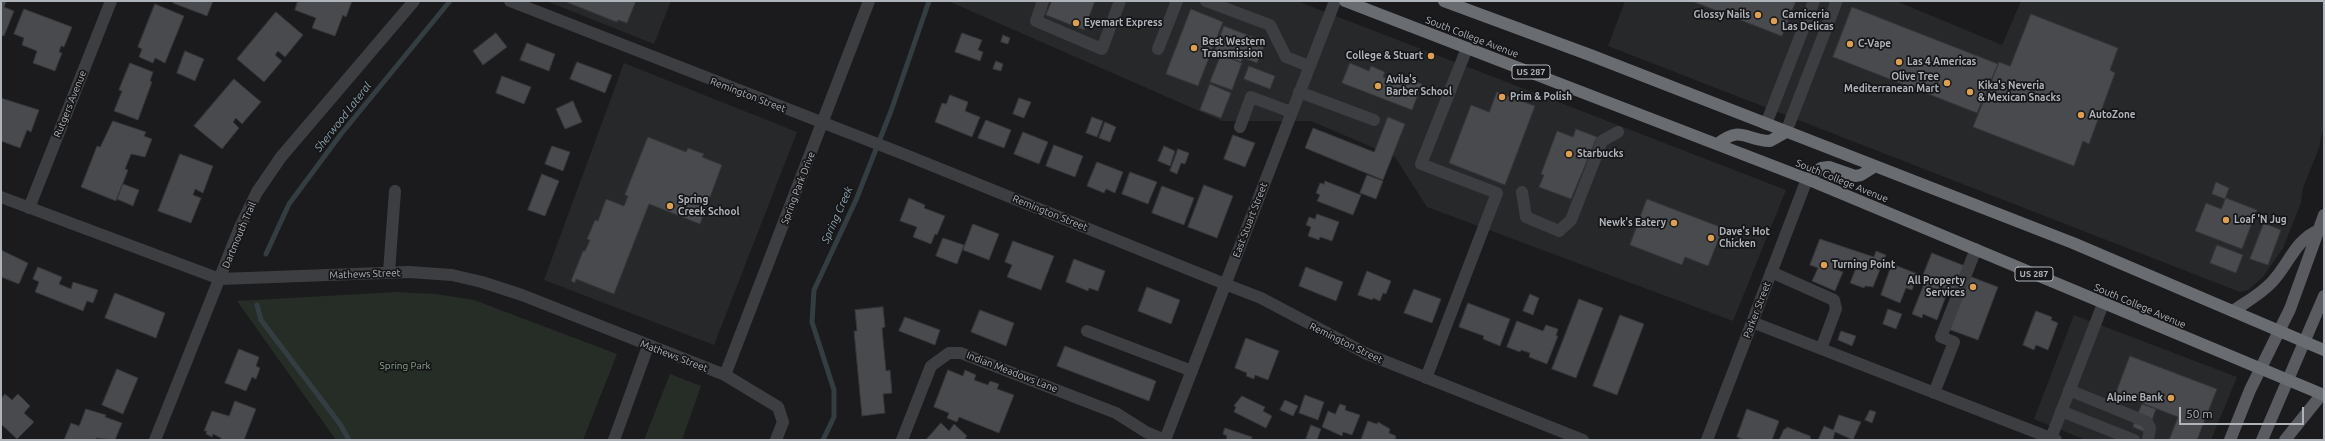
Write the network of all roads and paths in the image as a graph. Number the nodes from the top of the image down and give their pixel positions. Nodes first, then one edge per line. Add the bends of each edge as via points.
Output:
1 (414, 1) edge
2 (510, 1) edge
3 (869, 1) edge
4 (1043, 1) edge
5 (1120, 1) edge
6 (1177, 1) edge
7 (1206, 1) edge
8 (1335, 1) edge
9 (1345, 1) edge
10 (1444, 1) edge
11 (1814, 1) edge
12 (1835, 1) edge
13 (108, 2) edge
14 (1468, 48) junction
15 (1158, 49) dead end
16 (1309, 66) junction
17 (1299, 92) junction
18 (1291, 112) junction
19 (1374, 120) dead end
20 (822, 123) junction
21 (1766, 124) junction
22 (1240, 127) dead end
23 (1618, 132) dead end
24 (1786, 132) junction
25 (1717, 144) junction
26 (1874, 167) junction
27 (1807, 179) junction
28 (396, 190) dead end
29 (1522, 192) dead end
30 (1, 197) edge
31 (29, 208) junction
32 (2324, 215) edge
33 (2319, 230) junction
34 (1976, 249) junction
35 (389, 272) junction
36 (1772, 272) junction
37 (220, 279) junction
38 (1225, 284) junction
39 (2324, 296) edge
40 (2103, 304) junction
41 (2233, 311) junction
42 (1752, 322) junction
43 (1087, 331) dead end
44 (2279, 331) junction
45 (2304, 342) junction
46 (648, 346) junction
47 (1821, 348) junction
48 (2324, 350) edge
49 (2260, 369) junction
50 (1192, 371) junction
51 (725, 375) junction
52 (1426, 378) junction
53 (2287, 380) junction
54 (2069, 390) junction
55 (1934, 393) junction
56 (2323, 395) edge
57 (2061, 411) junction
58 (2053, 439) edge
59 (155, 440) edge
60 (614, 440) edge
61 (776, 440) edge
62 (902, 440) edge
63 (1165, 440) edge
64 (1583, 440) edge
65 (1706, 440) edge
66 (2134, 440) edge
67 (2148, 440) edge
68 (2230, 440) edge
69 (2262, 440) edge
70 (2285, 440) edge

1 - 37 street, Dartmouth Trail via 281,157 257,192
2 - 20 street, Remington Street
3 - 20 street, Spring Park Drive
4 - 5 street via 1036,21 1102,49
6 - 15 street
7 - 16 street via 1270,25 1286,58
8 - 16 street, East Stuart Street
9 - 14 highway, South College Avenue / US 287
10 - 21 highway
11 - 21 street
12 - 24 street
13 - 31 street, Rutgers Avenue
14 - 25 highway, South College Avenue / US 287
14 - 52 street via 1421,164 1497,193
16 - 17 street, East Stuart Street
17 - 18 street, East Stuart Street
17 - 19 street
18 - 22 street via 1251,97
18 - 38 street, East Stuart Street
20 - 38 street, Remington Street
20 - 51 street, Spring Park Drive
21 - 24 highway
23 - 29 street via 1602,141 1571,220 1559,231 1526,217
24 - 25 highway via 1770,141 1738,133 1732,134
24 - 26 highway
25 - 27 highway, South College Avenue / US 287
26 - 27 highway via 1862,175 1855,176 1829,167 1821,168
26 - 41 highway via 2073,243
27 - 34 highway, South College Avenue / US 287
27 - 36 street, Parker Street
28 - 35 street
30 - 31 street, Mathews Street
31 - 37 street, Mathews Street
32 - 33 main road
33 - 41 main road via 2303,238 2273,282
33 - 44 main road via 2290,309
34 - 40 highway, South College Avenue / US 287
34 - 55 street via 1941,337 1954,342
35 - 37 street, Mathews Street
35 - 46 street, Mathews Street via 430,273 482,282
36 - 42 street, Parker Street
36 - 47 street via 1834,300 1836,309
37 - 59 street, Dartmouth Trail
38 - 50 street, East Stuart Street
38 - 52 street, Remington Street via 1261,298 1360,352
39 - 45 main road
40 - 49 highway, South College Avenue / US 287
40 - 54 street
41 - 44 highway
42 - 47 street
42 - 65 street, Parker Street
43 - 50 street
44 - 45 highway
44 - 49 main road
45 - 48 highway
45 - 53 main road
46 - 51 street, Mathews Street
46 - 60 street
47 - 55 street
49 - 53 highway, South College Avenue / US 287
49 - 68 main road
50 - 63 street, East Stuart Street
51 - 61 street, Mathews Street via 778,407 783,422
52 - 64 street, Remington Street
53 - 56 highway, South College Avenue / US 287
53 - 69 main road
54 - 57 street
54 - 67 street via 2147,422 2150,428
55 - 58 street
56 - 70 main road
57 - 58 street
57 - 66 street
62 - 63 street, Indian Meadows Lane via 931,366 949,353 961,353 1116,413 1146,432

